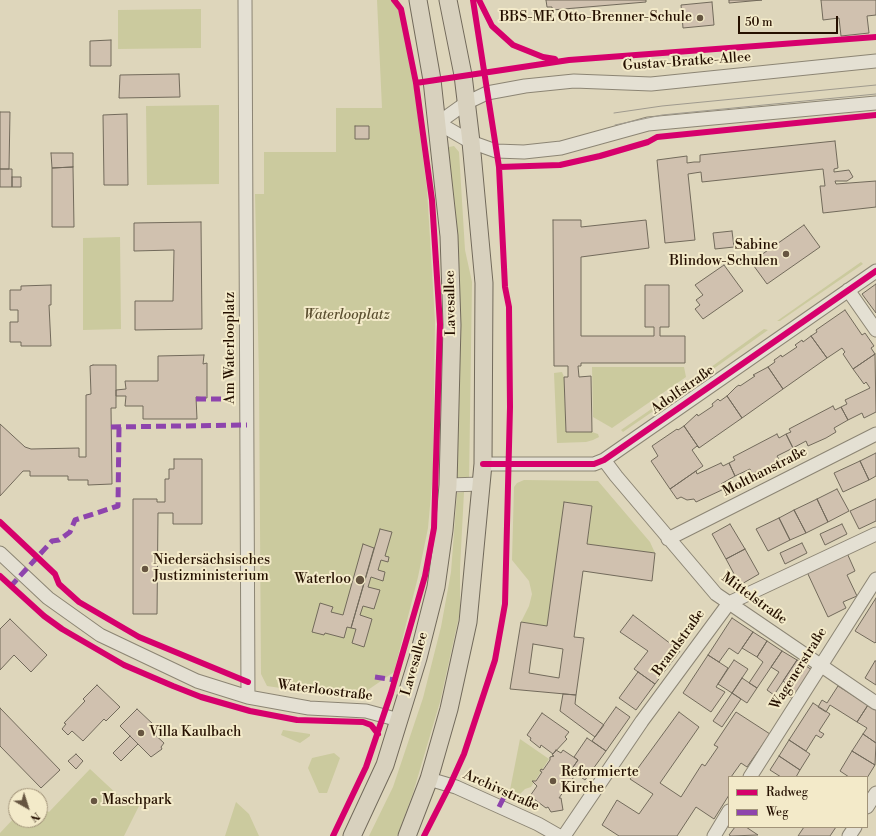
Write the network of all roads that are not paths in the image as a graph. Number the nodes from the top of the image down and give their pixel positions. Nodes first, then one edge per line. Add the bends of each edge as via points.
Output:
1 (245, 0) edge
2 (418, 0) edge
3 (448, 0) edge
4 (876, 61) edge
5 (466, 103) junction
6 (876, 103) edge
7 (438, 123) junction
8 (472, 142) junction
9 (876, 270) edge
10 (848, 290) junction
11 (876, 330) edge
12 (876, 434) edge
13 (604, 460) junction
14 (483, 464) junction
15 (448, 484) junction
16 (482, 484) junction
17 (876, 534) edge
18 (668, 539) junction
19 (1, 556) edge
20 (876, 579) edge
21 (729, 603) junction
22 (820, 665) junction
23 (248, 697) junction
24 (876, 703) edge
25 (400, 720) junction
26 (751, 776) edge
27 (429, 779) junction
28 (876, 793) edge
29 (868, 806) edge
30 (728, 813) edge
31 (352, 836) edge
32 (407, 836) edge
33 (559, 836) edge
34 (564, 836) edge
35 (714, 836) edge

1 - 23 street, Am Waterlooplatz
2 - 7 main road, Lavesallee
3 - 5 main road
4 - 5 street, Gustav-Bratke-Allee via 651,84 567,82 487,93
5 - 7 street, Gustav-Bratke-Allee
5 - 8 main road
6 - 8 street via 648,124 561,148 524,152 496,151
7 - 8 street
7 - 15 main road, Lavesallee via 449,236 452,325
8 - 14 main road via 484,283
9 - 10 street, Adolfstraße
10 - 11 street
10 - 13 street, Adolfstraße
12 - 18 street, Molthanstraße
13 - 14 street, Adolfstraße via 594,464
13 - 18 street, Mittelstraße
14 - 16 main road
15 - 16 street
15 - 25 main road, Lavesallee via 436,587
16 - 27 main road via 468,622 449,709
17 - 21 street, Brandstraße
18 - 21 street, Mittelstraße via 716,594
19 - 23 street, Waterloostraße via 48,598 100,635 197,681
20 - 22 street, Wagenerstraße
21 - 22 street, Mittelstraße
21 - 34 street, Brandstraße via 642,721
22 - 24 street, Mittelstraße
22 - 26 street, Wagenerstraße
23 - 25 street, Waterloostraße via 309,708 366,711
25 - 31 main road, Lavesallee via 385,765
27 - 32 main road
27 - 33 street, Archivstraße via 456,787
28 - 29 street
30 - 35 street

